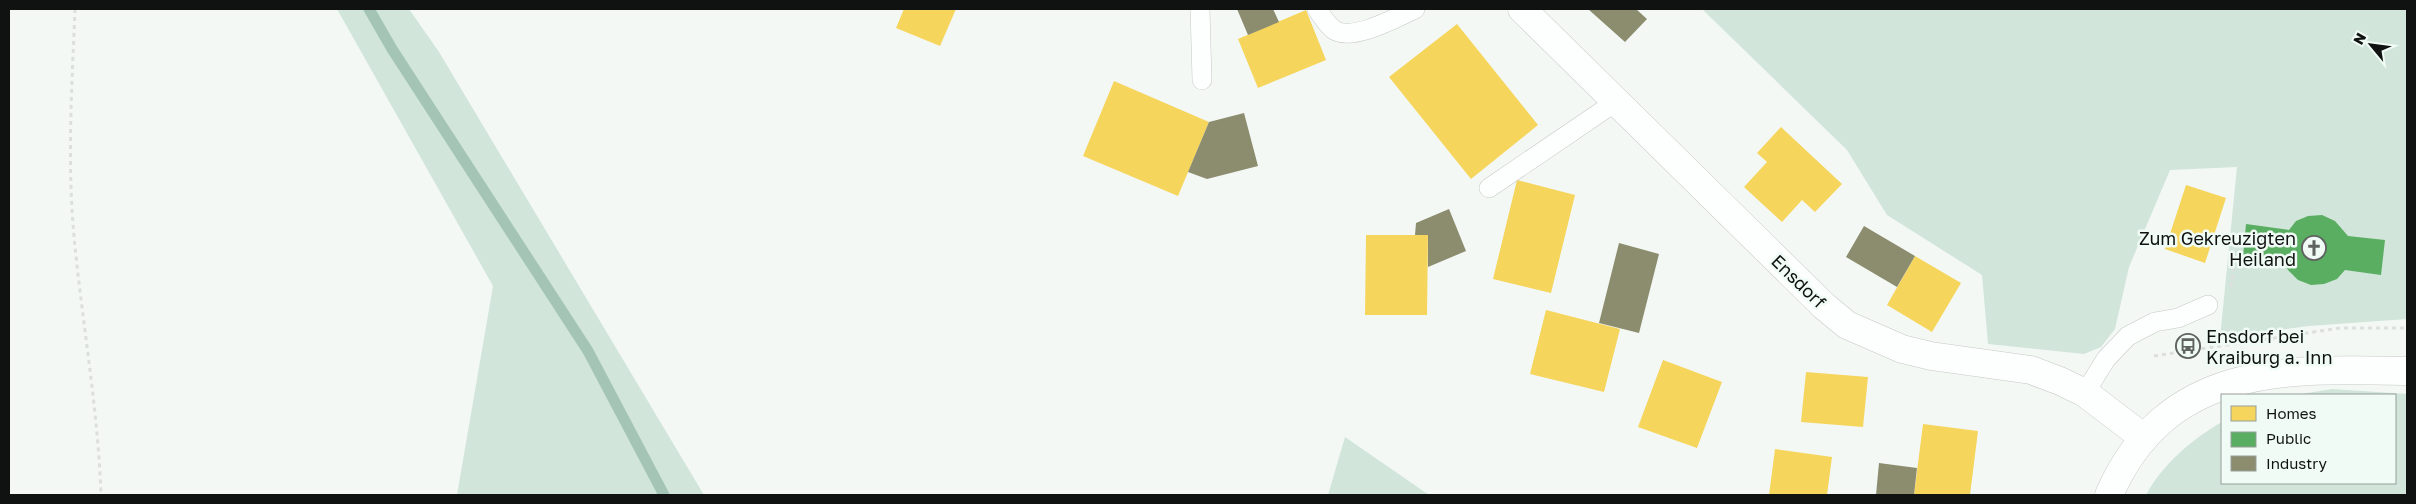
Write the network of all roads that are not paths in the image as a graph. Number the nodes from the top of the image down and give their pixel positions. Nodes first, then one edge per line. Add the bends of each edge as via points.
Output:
1 (1200, 9) edge
2 (1317, 9) edge
3 (1415, 9) edge
4 (1522, 9) edge
5 (1202, 80) dead end
6 (1617, 101) junction
7 (1488, 188) dead end
8 (2208, 305) dead end
9 (2407, 371) edge
10 (2085, 393) junction
11 (2144, 438) junction
12 (2109, 495) edge

1 - 5 lane
2 - 3 lane via 1336,31 1346,33 1369,30
4 - 6 street, Ensdorf
6 - 7 lane
6 - 10 street, Ensdorf via 1847,325 1902,349 2031,370
8 - 10 lane via 2178,318 2155,322 2128,336 2106,359
9 - 11 street via 2295,370 2260,376 2200,395 2175,409
10 - 11 street, Ensdorf
11 - 12 street

